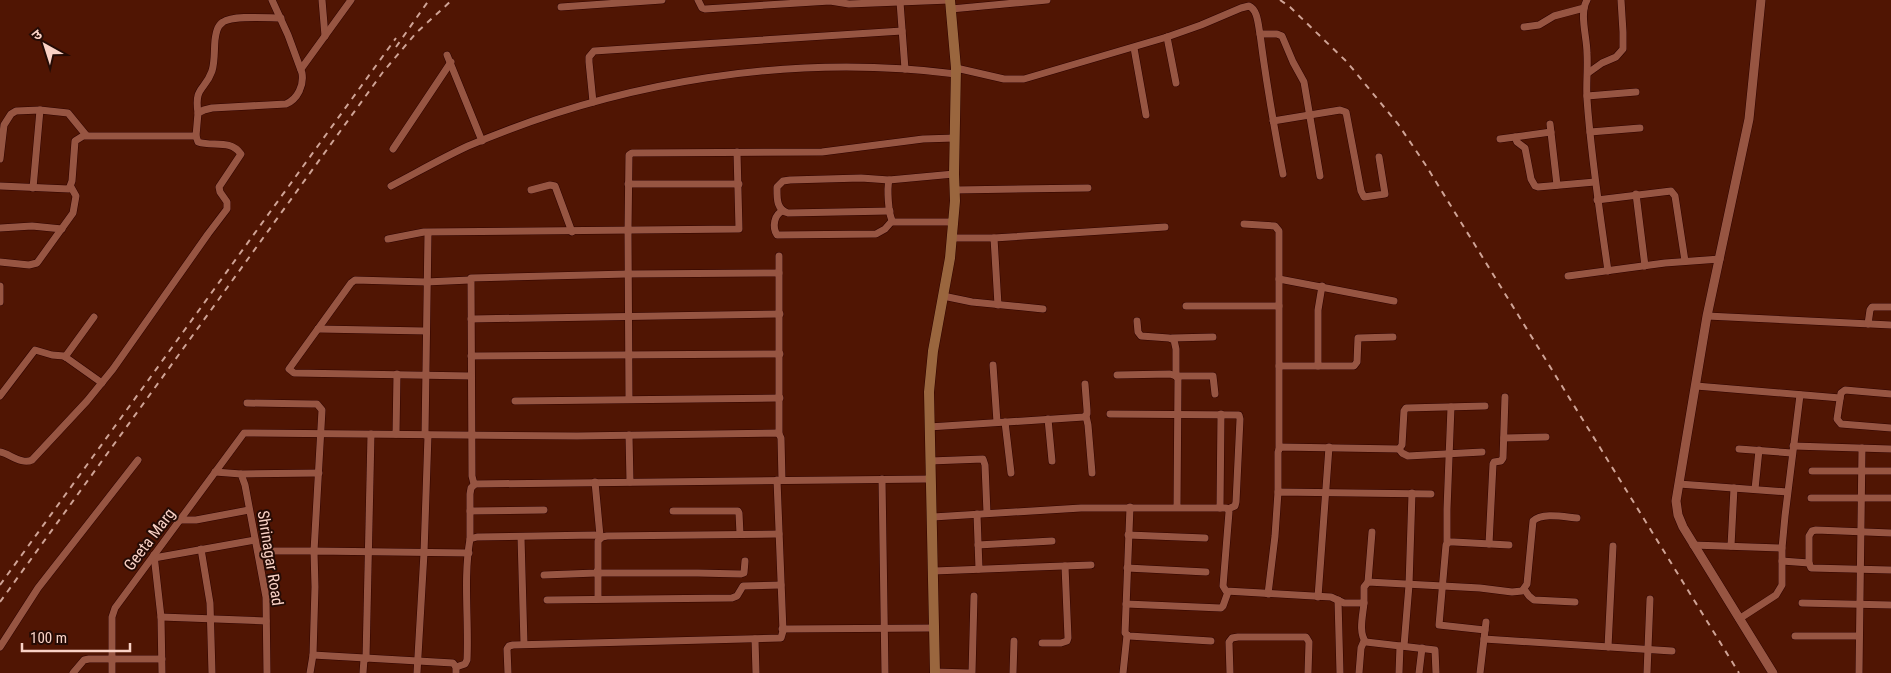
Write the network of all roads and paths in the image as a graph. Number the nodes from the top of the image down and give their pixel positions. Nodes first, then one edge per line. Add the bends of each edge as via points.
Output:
1 (272, 0) edge
2 (322, 0) edge
3 (351, 0) edge
4 (662, 0) edge
5 (698, 0) edge
6 (1047, 0) edge
7 (1587, 0) edge
8 (1621, 0) edge
9 (1761, 0) edge
10 (900, 2) junction
11 (950, 3) edge
12 (561, 7) dead end
13 (1584, 8) junction
14 (281, 18) junction
15 (1524, 27) dead end
16 (902, 31) junction
17 (1260, 34) junction
18 (325, 36) junction
19 (1167, 38) junction
20 (1134, 48) junction
21 (301, 69) junction
22 (905, 69) junction
23 (956, 71) junction
24 (1588, 73) junction
25 (1176, 83) dead end
26 (1636, 92) dead end
27 (1587, 96) junction
28 (593, 102) junction
29 (40, 110) junction
30 (198, 113) junction
31 (1146, 115) dead end
32 (1310, 115) junction
33 (1273, 121) junction
34 (1550, 124) dead end
35 (1640, 128) dead end
36 (1551, 132) junction
37 (1590, 132) junction
38 (86, 135) junction
39 (196, 136) junction
40 (1515, 137) junction
41 (955, 138) junction
42 (1500, 139) dead end
43 (482, 141) junction
44 (393, 149) dead end
45 (737, 152) junction
46 (1379, 157) dead end
47 (0, 159) edge
48 (954, 174) junction
49 (1283, 174) dead end
50 (1320, 176) dead end
51 (889, 180) junction
52 (1595, 182) junction
53 (628, 184) junction
54 (739, 184) junction
55 (1558, 185) junction
56 (0, 186) edge
57 (391, 186) dead end
58 (71, 187) junction
59 (34, 188) junction
60 (1088, 188) dead end
61 (531, 190) dead end
62 (955, 190) junction
63 (1636, 194) junction
64 (1598, 200) junction
65 (783, 211) junction
66 (890, 212) junction
67 (892, 221) junction
68 (954, 222) junction
69 (1244, 224) dead end
70 (1165, 227) dead end
71 (0, 228) edge
72 (62, 229) junction
73 (628, 231) junction
74 (572, 232) junction
75 (428, 233) junction
76 (952, 238) junction
77 (994, 238) junction
78 (388, 239) dead end
79 (779, 256) dead end
80 (1720, 259) junction
81 (1684, 261) junction
82 (0, 262) edge
83 (1645, 266) junction
84 (1608, 271) junction
85 (779, 273) junction
86 (628, 274) junction
87 (1568, 276) dead end
88 (1279, 279) junction
89 (470, 280) junction
90 (426, 282) junction
91 (0, 286) edge
92 (1322, 286) junction
93 (943, 296) junction
94 (0, 302) edge
95 (1394, 302) dead end
96 (998, 305) junction
97 (1186, 306) dead end
98 (1279, 306) junction
99 (1891, 307) edge
100 (1043, 309) dead end
101 (780, 314) junction
102 (629, 316) junction
103 (1708, 316) junction
104 (94, 317) dead end
105 (471, 319) junction
106 (1137, 321) dead end
107 (1868, 324) junction
108 (1891, 325) edge
109 (318, 329) junction
110 (426, 330) junction
111 (1214, 337) dead end
112 (1393, 337) dead end
113 (1172, 338) junction
114 (780, 354) junction
115 (629, 355) junction
116 (471, 356) junction
117 (65, 357) junction
118 (994, 365) dead end
119 (1279, 366) junction
120 (1318, 366) junction
121 (397, 374) junction
122 (426, 374) junction
123 (1117, 375) dead end
124 (471, 376) junction
125 (1176, 376) junction
126 (102, 383) junction
127 (1085, 384) dead end
128 (1696, 386) junction
129 (1215, 394) dead end
130 (1891, 394) edge
131 (1800, 395) junction
132 (0, 396) edge
133 (1505, 397) dead end
134 (780, 398) junction
135 (1840, 398) junction
136 (629, 399) junction
137 (514, 401) dead end
138 (247, 403) dead end
139 (1485, 406) dead end
140 (1451, 407) junction
141 (1110, 414) dead end
142 (1221, 414) junction
143 (1178, 415) junction
144 (1086, 416) junction
145 (1048, 419) junction
146 (1001, 422) junction
147 (929, 427) junction
148 (1891, 428) edge
149 (320, 433) junction
150 (371, 434) junction
151 (396, 434) junction
152 (779, 434) junction
153 (427, 435) junction
154 (629, 435) junction
155 (472, 436) junction
156 (1546, 437) dead end
157 (1504, 438) junction
158 (1329, 447) junction
159 (1862, 448) junction
160 (1279, 449) junction
161 (1399, 449) junction
162 (1739, 449) dead end
163 (1793, 449) junction
164 (1891, 449) edge
165 (1759, 450) junction
166 (0, 452) edge
167 (1482, 452) dead end
168 (1449, 453) junction
169 (138, 460) dead end
170 (930, 460) junction
171 (1052, 461) dead end
172 (1812, 471) dead end
173 (1861, 471) junction
174 (1891, 471) edge
175 (215, 472) junction
176 (319, 473) junction
177 (1010, 473) dead end
178 (1092, 473) dead end
179 (241, 474) junction
180 (882, 479) junction
181 (930, 479) junction
182 (780, 480) junction
183 (595, 482) junction
184 (630, 482) junction
185 (475, 484) junction
186 (1679, 484) junction
187 (1734, 488) junction
188 (1755, 489) junction
189 (1278, 492) junction
190 (1787, 492) junction
191 (1325, 493) junction
192 (1412, 493) junction
193 (1431, 494) dead end
194 (1811, 498) dead end
195 (1861, 498) junction
196 (1891, 498) edge
197 (1130, 507) junction
198 (1177, 507) junction
199 (1220, 508) junction
200 (1228, 509) junction
201 (249, 510) junction
202 (544, 510) dead end
203 (470, 511) junction
204 (673, 511) dead end
205 (987, 513) junction
206 (977, 514) junction
207 (933, 517) junction
208 (1577, 518) dead end
209 (180, 520) junction
210 (1372, 532) dead end
211 (1860, 532) junction
212 (1891, 533) edge
213 (740, 534) junction
214 (779, 534) junction
215 (1128, 534) junction
216 (601, 536) junction
217 (521, 537) junction
218 (1205, 538) dead end
219 (470, 539) junction
220 (255, 540) junction
221 (1052, 541) dead end
222 (1447, 543) junction
223 (1489, 544) junction
224 (978, 545) junction
225 (1509, 545) dead end
226 (1693, 545) junction
227 (1613, 546) dead end
228 (1731, 546) junction
229 (1782, 548) junction
230 (201, 549) junction
231 (258, 551) junction
232 (314, 551) junction
233 (368, 553) junction
234 (424, 553) junction
235 (469, 553) junction
236 (154, 557) junction
237 (745, 561) dead end
238 (1782, 561) junction
239 (1808, 563) junction
240 (1091, 565) dead end
241 (1065, 566) junction
242 (1127, 568) junction
243 (1860, 568) junction
244 (979, 570) junction
245 (1890, 570) edge
246 (934, 571) junction
247 (1206, 572) dead end
248 (597, 573) junction
249 (544, 575) dead end
250 (1368, 582) junction
251 (1408, 584) junction
252 (781, 585) junction
253 (1442, 586) junction
254 (1524, 589) junction
255 (1228, 592) junction
256 (1268, 594) junction
257 (974, 596) dead end
258 (1318, 596) junction
259 (1650, 599) dead end
260 (547, 600) dead end
261 (598, 600) junction
262 (1338, 600) junction
263 (1575, 602) dead end
264 (1364, 603) junction
265 (1802, 603) dead end
266 (1126, 604) junction
267 (1859, 605) junction
268 (1891, 606) edge
269 (161, 617) junction
270 (212, 618) junction
271 (1740, 619) junction
272 (266, 622) junction
273 (1486, 622) dead end
274 (884, 628) junction
275 (934, 628) junction
276 (782, 629) junction
277 (1485, 630) junction
278 (1127, 634) junction
279 (1795, 636) dead end
280 (1859, 636) junction
281 (755, 639) junction
282 (1484, 639) junction
283 (1014, 641) dead end
284 (1211, 641) dead end
285 (1364, 641) junction
286 (1042, 643) dead end
287 (524, 644) junction
288 (1402, 646) junction
289 (0, 647) edge
290 (1608, 647) junction
291 (1422, 648) junction
292 (1648, 649) junction
293 (1672, 650) dead end
294 (313, 655) junction
295 (112, 659) junction
296 (162, 659) junction
297 (365, 659) junction
298 (418, 661) junction
299 (456, 670) edge
300 (935, 672) edge
301 (73, 673) edge
302 (112, 673) edge
303 (162, 673) edge
304 (212, 673) edge
305 (267, 673) edge
306 (310, 673) edge
307 (363, 673) edge
308 (417, 673) edge
309 (508, 673) edge
310 (756, 673) edge
311 (886, 673) edge
312 (970, 673) edge
313 (1013, 673) edge
314 (1123, 673) edge
315 (1230, 673) edge
316 (1308, 673) edge
317 (1340, 673) edge
318 (1360, 673) edge
319 (1399, 673) edge
320 (1419, 673) edge
321 (1436, 673) edge
322 (1480, 673) edge
323 (1647, 673) edge
324 (1773, 673) edge
325 (1859, 673) edge

1 - 14 street
2 - 18 street
3 - 18 street
4 - 12 street
5 - 10 street via 705,9 830,1 849,4
6 - 11 street
7 - 13 street
8 - 24 street via 1623,49
9 - 80 street via 1749,119
10 - 11 street
10 - 16 street
11 - 23 main road
13 - 15 street via 1554,16 1539,25
13 - 24 street
14 - 21 street
14 - 30 street via 223,22 215,38 212,71 196,101
16 - 22 street
16 - 28 street via 594,51 589,56
17 - 19 street via 1253,8 1246,6
17 - 32 street via 1282,36 1304,82
17 - 33 street
18 - 21 street
19 - 20 street
19 - 25 street
20 - 23 street via 1018,80
20 - 31 street
21 - 30 street via 300,89 289,103 212,108
22 - 23 street
22 - 28 street via 835,68 742,74 706,78
23 - 41 main road
24 - 27 street
26 - 27 street
27 - 37 street
28 - 43 street
29 - 38 street via 68,113
29 - 47 street via 16,111 6,119
29 - 59 street
30 - 39 street
32 - 33 street
32 - 46 street via 1346,112 1364,196 1385,194
32 - 50 street
33 - 49 street
34 - 36 street
35 - 37 street
36 - 40 street
36 - 55 street
37 - 52 street
38 - 39 street
38 - 58 street via 74,141
39 - 126 street via 200,144 226,144 240,154 219,187 227,209
40 - 42 street
40 - 55 street via 1525,148 1535,186
41 - 45 street via 931,138 822,152
41 - 48 main road
43 - 44 street via 449,59
43 - 57 street
45 - 53 street via 632,153 628,157
45 - 54 street
48 - 51 street
48 - 62 main road
51 - 65 street via 783,181 777,187 778,204
51 - 66 street
52 - 55 street
52 - 64 street
53 - 54 street
53 - 73 street
54 - 73 street via 739,229
56 - 59 street
58 - 59 street via 66,190
58 - 72 street via 76,202
60 - 62 street
61 - 74 street via 555,186
62 - 68 main road
63 - 64 street
63 - 81 street via 1668,190 1674,193
63 - 83 street
64 - 84 street
65 - 66 street
65 - 67 street via 775,216 777,235 876,234
66 - 67 street
67 - 68 street
68 - 76 main road
69 - 88 street via 1278,227
70 - 77 street
71 - 72 street via 32,226
72 - 82 street via 37,263
73 - 74 street
73 - 86 street
74 - 75 street
75 - 78 street
75 - 90 street
76 - 77 street
76 - 93 main road
77 - 96 street
79 - 85 street
80 - 81 street
80 - 103 street
81 - 83 street
83 - 84 street
84 - 87 street
85 - 86 street
85 - 101 street
86 - 89 street via 474,277
86 - 102 street
88 - 92 street
88 - 98 street
89 - 90 street
89 - 105 street
90 - 109 street via 355,280
90 - 110 street
91 - 94 street
92 - 95 street
92 - 120 street via 1318,310
93 - 96 street
93 - 147 main road via 933,351
96 - 100 street
97 - 98 street
98 - 119 street
99 - 107 street via 1872,307
101 - 102 street
101 - 114 street
102 - 105 street
102 - 115 street
103 - 107 street
103 - 128 street
104 - 117 street
105 - 116 street
106 - 113 street via 1141,336
107 - 108 street
109 - 110 street
109 - 121 street via 289,369 292,372
110 - 122 street
111 - 113 street
112 - 120 street via 1358,338 1354,366
113 - 125 street via 1176,349
114 - 115 street
114 - 134 street
115 - 116 street
115 - 136 street
116 - 124 street
117 - 126 street
117 - 132 street via 35,350
118 - 146 street
119 - 120 street
119 - 160 street
121 - 122 street
121 - 151 street
122 - 124 street
122 - 153 street
123 - 125 street
124 - 155 street
125 - 129 street via 1213,376
125 - 143 street
126 - 166 street via 32,460 22,461
127 - 144 street
128 - 131 street
128 - 186 street
130 - 135 street via 1845,390
131 - 135 street
131 - 163 street
133 - 157 street
134 - 136 street
134 - 152 street
135 - 148 street via 1839,423
136 - 137 street
138 - 149 street via 317,404 322,410
139 - 140 street
140 - 161 street via 1406,408
140 - 168 street
141 - 143 street
142 - 143 street
142 - 199 street
142 - 200 street via 1238,415 1240,419 1236,502
143 - 198 street
144 - 145 street
144 - 178 street
145 - 146 street
145 - 171 street
146 - 147 street
146 - 177 street
147 - 170 main road
149 - 150 street
149 - 175 street, Geeta Marg via 244,434
149 - 176 street
150 - 151 street
150 - 233 street
151 - 153 street
152 - 154 street
152 - 182 street
153 - 155 street
153 - 234 street
154 - 155 street
154 - 184 street
155 - 185 street via 472,481
156 - 157 street
157 - 223 street via 1503,460 1493,464
158 - 160 street via 1284,446
158 - 161 street
158 - 191 street
159 - 163 street
159 - 164 street
159 - 173 street
160 - 189 street
161 - 168 street via 1408,456
162 - 165 street
163 - 165 street
163 - 190 street
165 - 188 street
167 - 168 street
168 - 222 street
169 - 289 street via 38,588
170 - 181 main road
170 - 205 street via 983,459
172 - 173 street
173 - 174 street
173 - 195 street
175 - 179 street
175 - 209 street, Geeta Marg
176 - 179 street
176 - 232 street
179 - 201 street, Shrinagar Road
180 - 181 street
180 - 182 street
180 - 274 street
181 - 207 main road
182 - 184 street
182 - 214 street
183 - 184 street
183 - 185 street
183 - 216 street
185 - 203 street via 471,488
186 - 187 street
186 - 226 street via 1678,514
187 - 188 street
187 - 228 street
188 - 190 street
189 - 191 street
189 - 256 street
190 - 229 street
191 - 192 street
191 - 258 street
192 - 193 street
192 - 251 street
194 - 195 street
195 - 196 street
195 - 211 street
197 - 198 street
197 - 205 street
197 - 215 street
198 - 199 street
199 - 200 street
200 - 255 street via 1224,586
201 - 209 street
201 - 220 street, Shrinagar Road
202 - 203 street
203 - 219 street
204 - 213 street via 738,511
205 - 206 street
206 - 207 street
206 - 224 street
207 - 246 main road
208 - 254 street via 1543,516 1533,521
209 - 236 street, Geeta Marg
210 - 250 street
211 - 212 street
211 - 239 street via 1812,531
211 - 243 street
213 - 214 street
213 - 216 street
214 - 252 street
215 - 218 street
215 - 242 street
216 - 217 street
216 - 248 street
217 - 219 street
217 - 287 street
219 - 235 street
220 - 230 street
220 - 231 street, Shrinagar Road
221 - 224 street
222 - 223 street
222 - 253 street
223 - 225 street
224 - 244 street
226 - 228 street
226 - 271 street
227 - 290 street
228 - 229 street
229 - 238 street
230 - 236 street
230 - 270 street
231 - 232 street
231 - 272 street, Shrinagar Road via 266,597
232 - 233 street
232 - 294 street
233 - 234 street
233 - 297 street
234 - 235 street
234 - 298 street
235 - 299 street via 467,660
236 - 269 street
236 - 295 street, Geeta Marg via 112,612
237 - 248 street via 744,573 741,574
238 - 239 street
238 - 271 street via 1781,590
239 - 243 street via 1811,568
240 - 241 street
241 - 244 street
241 - 286 street via 1068,638 1061,643
242 - 247 street
242 - 266 street
243 - 245 street
243 - 267 street
244 - 246 street
246 - 275 main road
248 - 249 street
248 - 261 street
250 - 251 street
250 - 264 street via 1364,587
251 - 253 street
251 - 288 street
252 - 261 street via 743,586 732,598
252 - 276 street
253 - 254 street via 1518,592
253 - 277 street via 1439,625
254 - 263 street via 1534,600
255 - 256 street
255 - 266 street via 1224,606 1220,608
256 - 258 street
257 - 312 street
258 - 262 street
259 - 292 street
260 - 261 street
262 - 264 street
262 - 317 street
264 - 285 street
265 - 267 street
266 - 278 street
267 - 268 street
267 - 280 street
269 - 270 street
269 - 296 street
270 - 272 street
270 - 304 street
271 - 324 street
272 - 305 street, Shrinagar Road
273 - 277 street
274 - 275 street
274 - 276 street
274 - 311 street
275 - 300 main road
276 - 281 street via 781,638
277 - 282 street
278 - 284 street
278 - 314 street
279 - 280 street
280 - 325 street
281 - 287 street
281 - 310 street
282 - 290 street
282 - 322 street
283 - 313 street
285 - 288 street
285 - 318 street
287 - 309 street via 507,649
288 - 291 street
288 - 319 street
290 - 292 street
291 - 320 street
291 - 321 street via 1436,651
292 - 293 street
292 - 323 street
294 - 297 street
294 - 306 street
295 - 296 street
295 - 301 street via 84,660
295 - 302 street, Geeta Marg
296 - 303 street
297 - 298 street
297 - 307 street
298 - 299 street via 453,663
298 - 308 street
300 - 312 street
315 - 316 street via 1230,639 1306,637 1309,642

